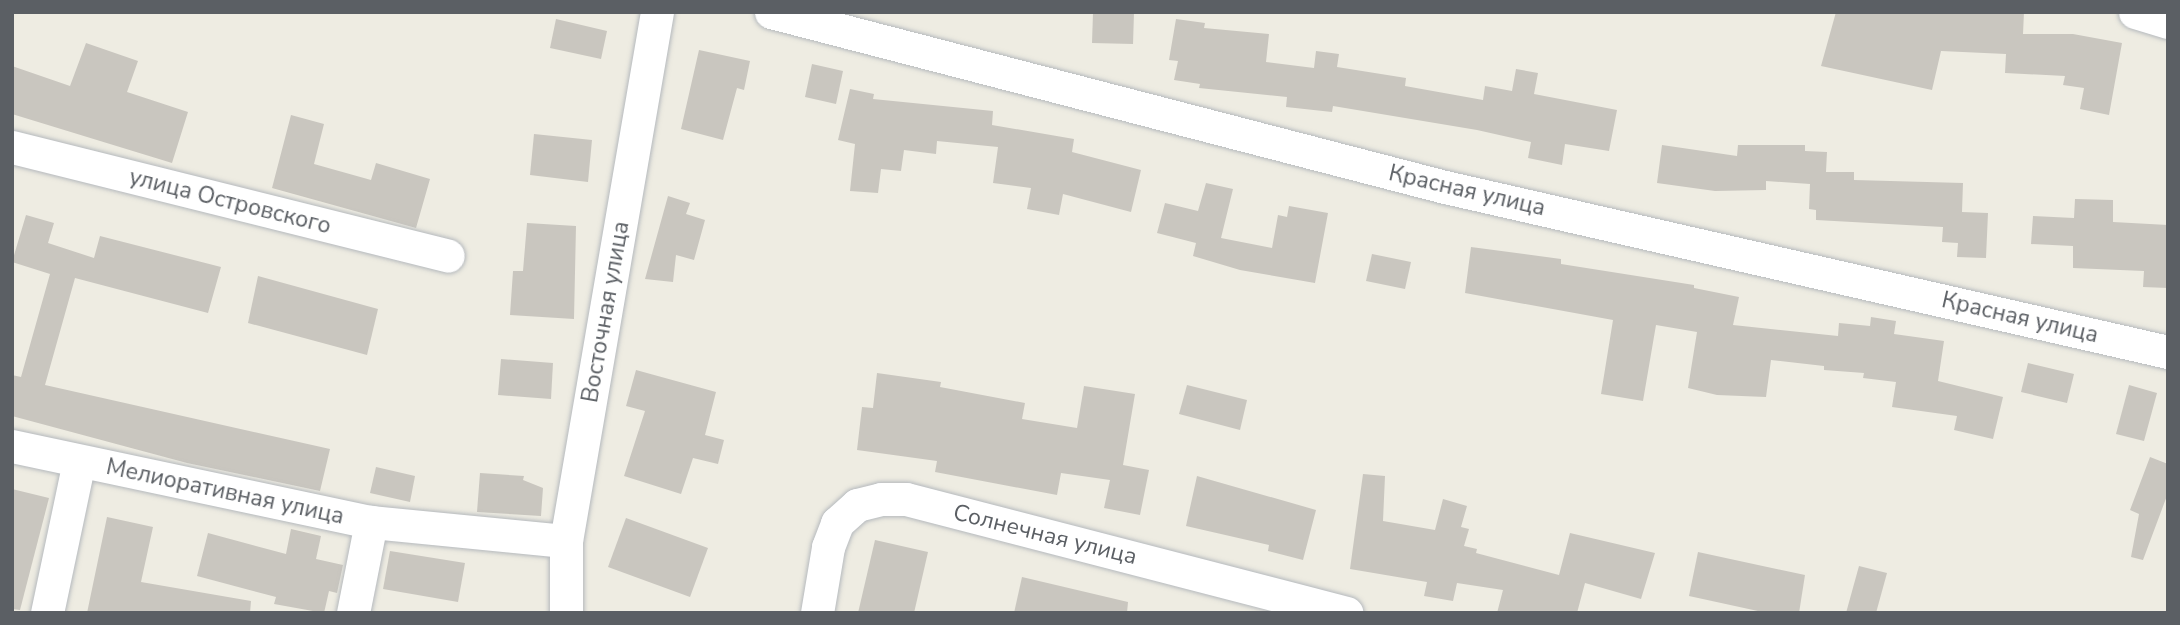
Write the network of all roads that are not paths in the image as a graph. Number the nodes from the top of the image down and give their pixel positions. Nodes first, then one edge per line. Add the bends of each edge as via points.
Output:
1 (657, 12) edge
2 (771, 12) edge
3 (2135, 12) edge
4 (2168, 22) edge
5 (12, 147) edge
6 (448, 256) dead end
7 (2168, 352) edge
8 (12, 446) edge
9 (79, 461) junction
10 (372, 522) junction
11 (566, 541) junction
12 (47, 613) edge
13 (353, 613) edge
14 (566, 613) edge
15 (817, 613) edge
16 (1347, 613) edge

1 - 11 street, Восточная улица
2 - 7 street, Красная улица via 1445,187
3 - 4 street
5 - 6 street, улица Островского
8 - 9 street, Мелиоративная улица
9 - 10 street, Мелиоративная улица
9 - 12 street, Мелиоративная улица
10 - 11 street, Мелиоративная улица
10 - 13 street, Мелиоративная улица
11 - 14 street, Восточная улица
15 - 16 street, Солнечная улица via 828,547 837,523 857,505 906,499

